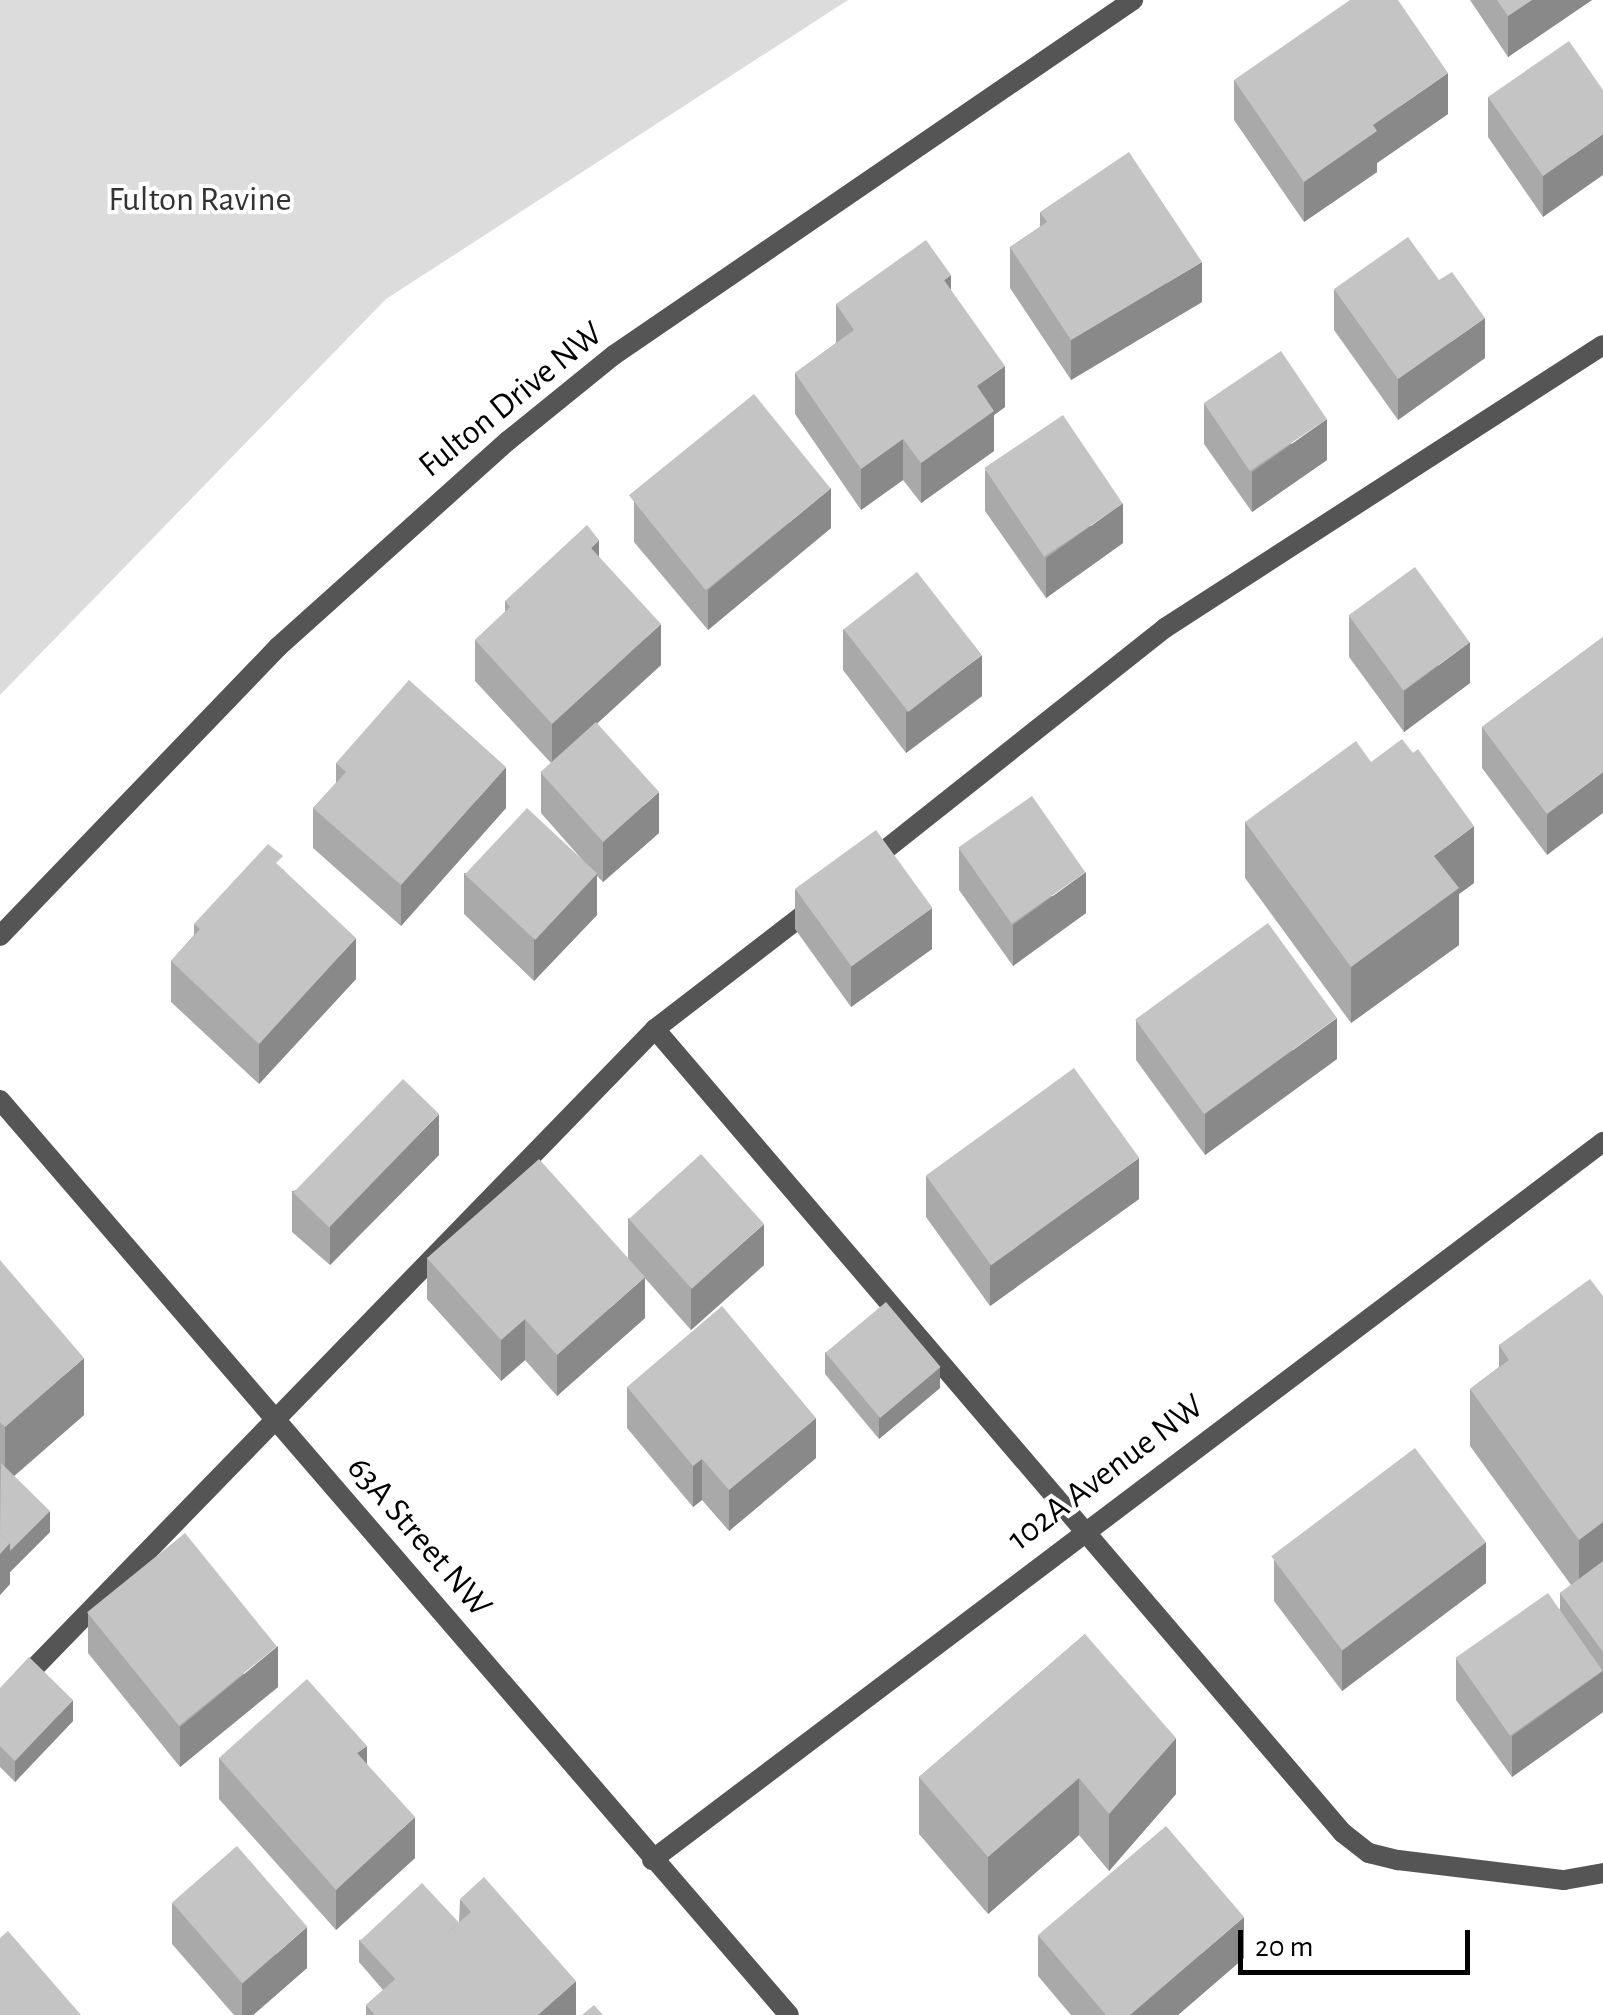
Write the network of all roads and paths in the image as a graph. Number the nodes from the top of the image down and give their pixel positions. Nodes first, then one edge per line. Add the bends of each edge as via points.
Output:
1 (1133, 0) edge
2 (1603, 344) edge
3 (0, 936) edge
4 (654, 1030) junction
5 (0, 1100) edge
6 (1603, 1142) edge
7 (275, 1419) junction
8 (1081, 1531) junction
9 (0, 1702) edge
10 (652, 1860) junction
11 (1603, 1873) edge
12 (789, 2015) edge

1 - 3 street, Fulton Drive NW via 614,355 509,440 278,647
2 - 4 street via 1165,628
4 - 7 street
4 - 8 street
5 - 7 street, 63A Street NW
6 - 8 street, 102A Avenue NW
7 - 9 street
7 - 10 street, 63A Street NW
8 - 10 street, 102A Avenue NW
8 - 11 street via 1343,1833 1369,1853 1564,1880
10 - 12 street, 63A Street NW

